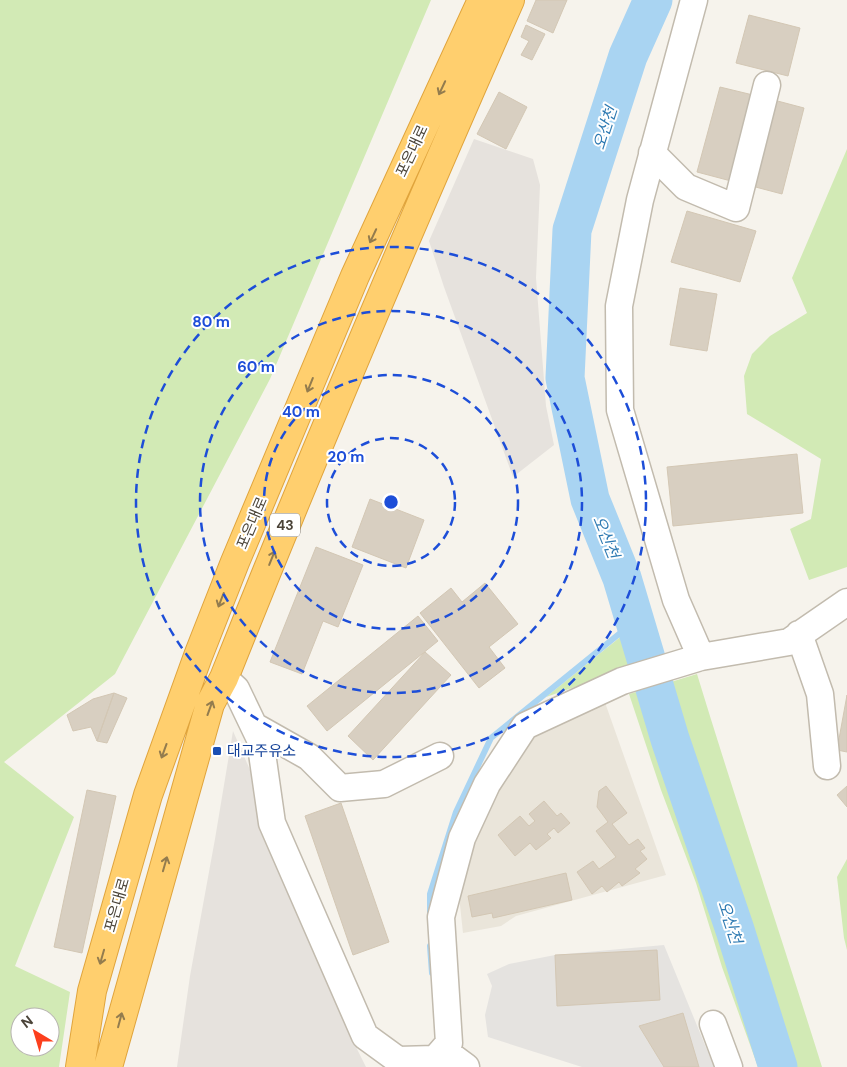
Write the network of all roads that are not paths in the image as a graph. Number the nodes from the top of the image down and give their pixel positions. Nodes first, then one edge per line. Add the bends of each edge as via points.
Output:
1 (478, 0) edge
2 (482, 0) edge
3 (510, 0) edge
4 (694, 0) edge
5 (462, 44) junction
6 (767, 85) dead end
7 (652, 154) junction
8 (847, 602) edge
9 (799, 634) junction
10 (700, 657) junction
11 (224, 678) junction
12 (254, 726) junction
13 (440, 756) dead end
14 (827, 766) dead end
15 (713, 1024) dead end
16 (446, 1046) junction
17 (392, 1061) edge
18 (80, 1067) edge
19 (108, 1067) edge
20 (466, 1067) edge
21 (729, 1067) edge

1 - 5 highway
2 - 5 highway, 포은대로 / 43
11 -> 3 highway, 포은대로 / 43 via 298,493
4 - 7 street
5 -> 18 highway, 포은대로 / 43 via 355,276 198,656 148,795 92,991
6 - 7 street via 736,208 686,187
7 - 10 street via 619,306 620,410 676,600
8 - 9 street
9 - 10 street via 789,642
9 - 14 street via 820,694
10 - 16 street via 622,681 524,726 487,784 462,838 441,917
11 - 12 street via 236,689
19 -> 11 highway, 포은대로 / 43 via 210,704
12 - 13 street via 309,757 340,788 384,784
12 - 17 street via 260,739 272,824 365,1036
15 - 21 street
16 - 17 street via 435,1059
16 - 20 street

